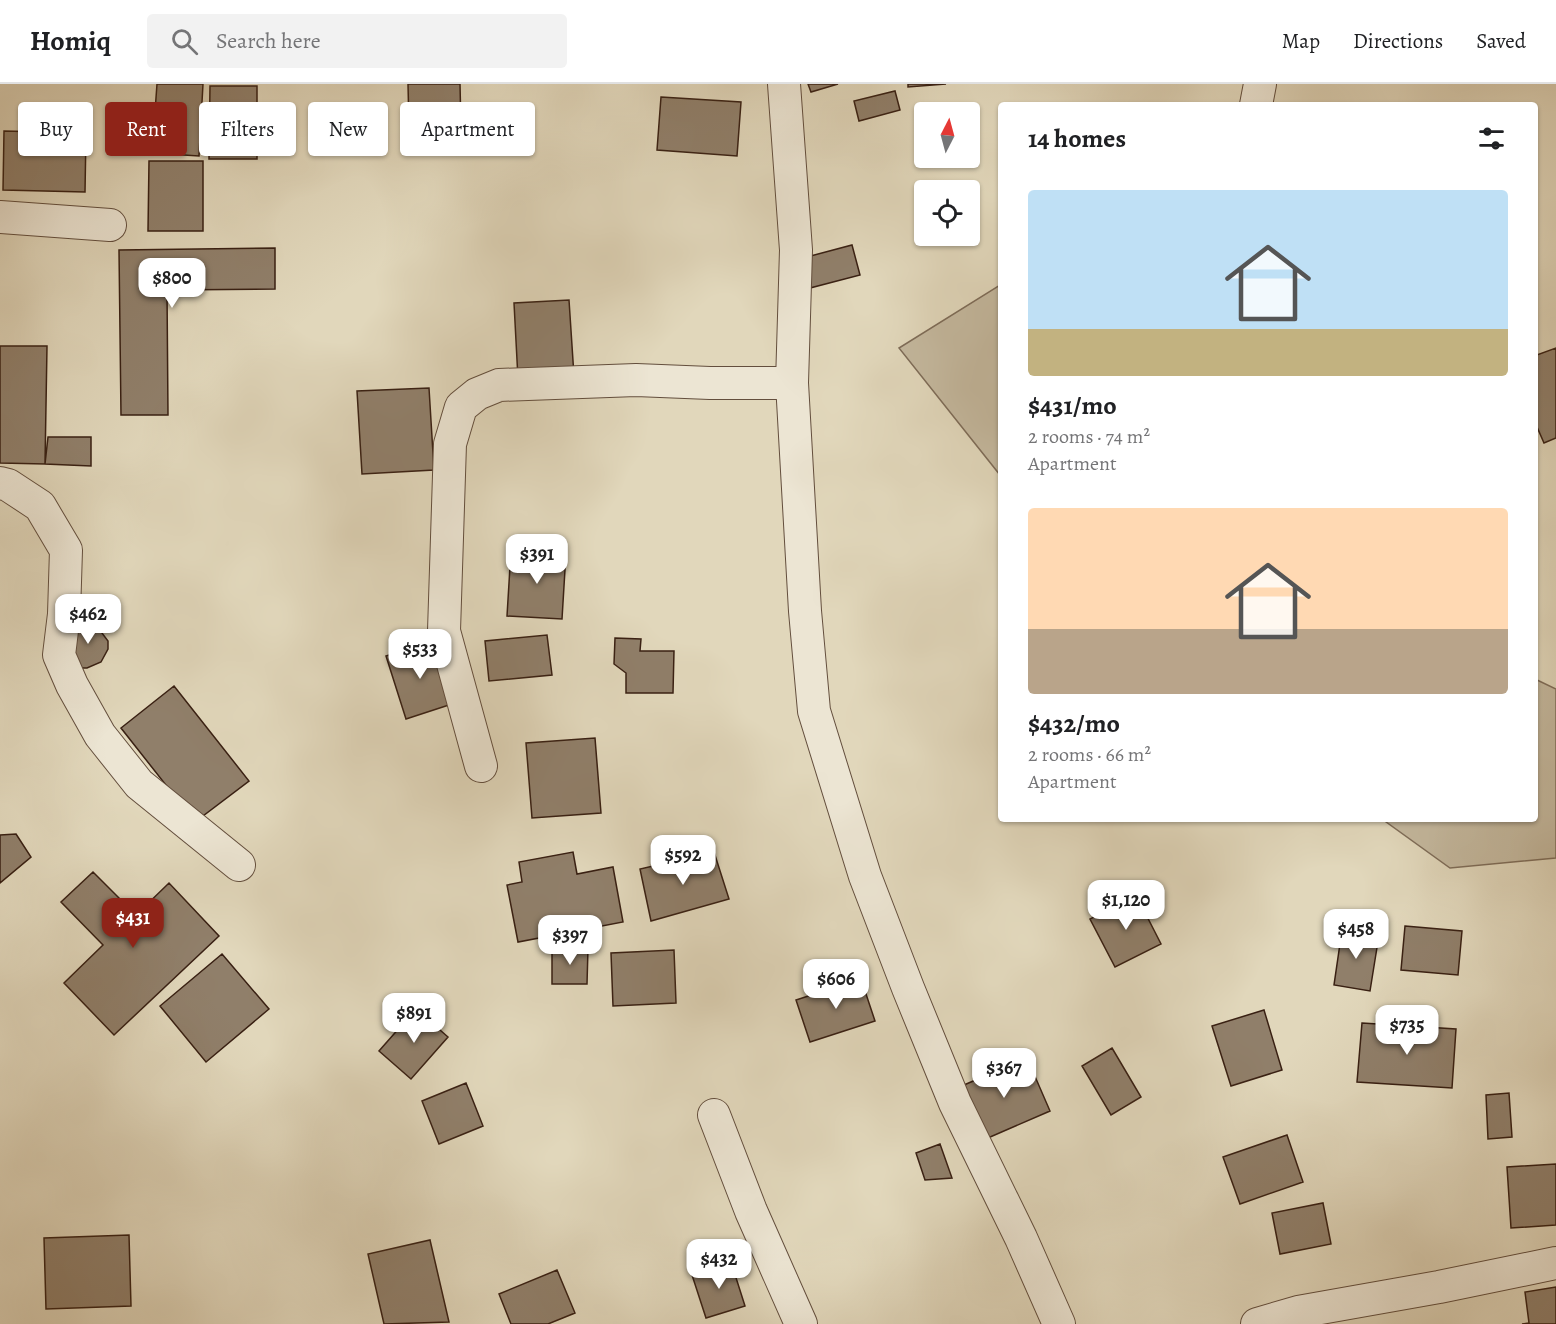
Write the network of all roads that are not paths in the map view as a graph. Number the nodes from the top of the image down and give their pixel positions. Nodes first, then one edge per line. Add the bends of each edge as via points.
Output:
1 (784, 84) edge
2 (1260, 84) edge
3 (1257, 102) edge
4 (0, 217) edge
5 (110, 225) dead end
6 (792, 383) junction
7 (0, 483) edge
8 (482, 766) dead end
9 (239, 865) dead end
10 (714, 1116) dead end
11 (1556, 1263) edge
12 (801, 1324) edge
13 (1059, 1324) edge
14 (1257, 1324) edge

1 - 6 street via 796,250
2 - 3 street
4 - 5 street
6 - 8 street via 636,380 499,385 477,394 461,407 450,444 444,631
6 - 13 street via 814,711 865,876 908,988 955,1103
7 - 9 street via 8,484 40,506 66,550 59,655 100,735 139,784
10 - 12 street
11 - 14 street via 1298,1312

